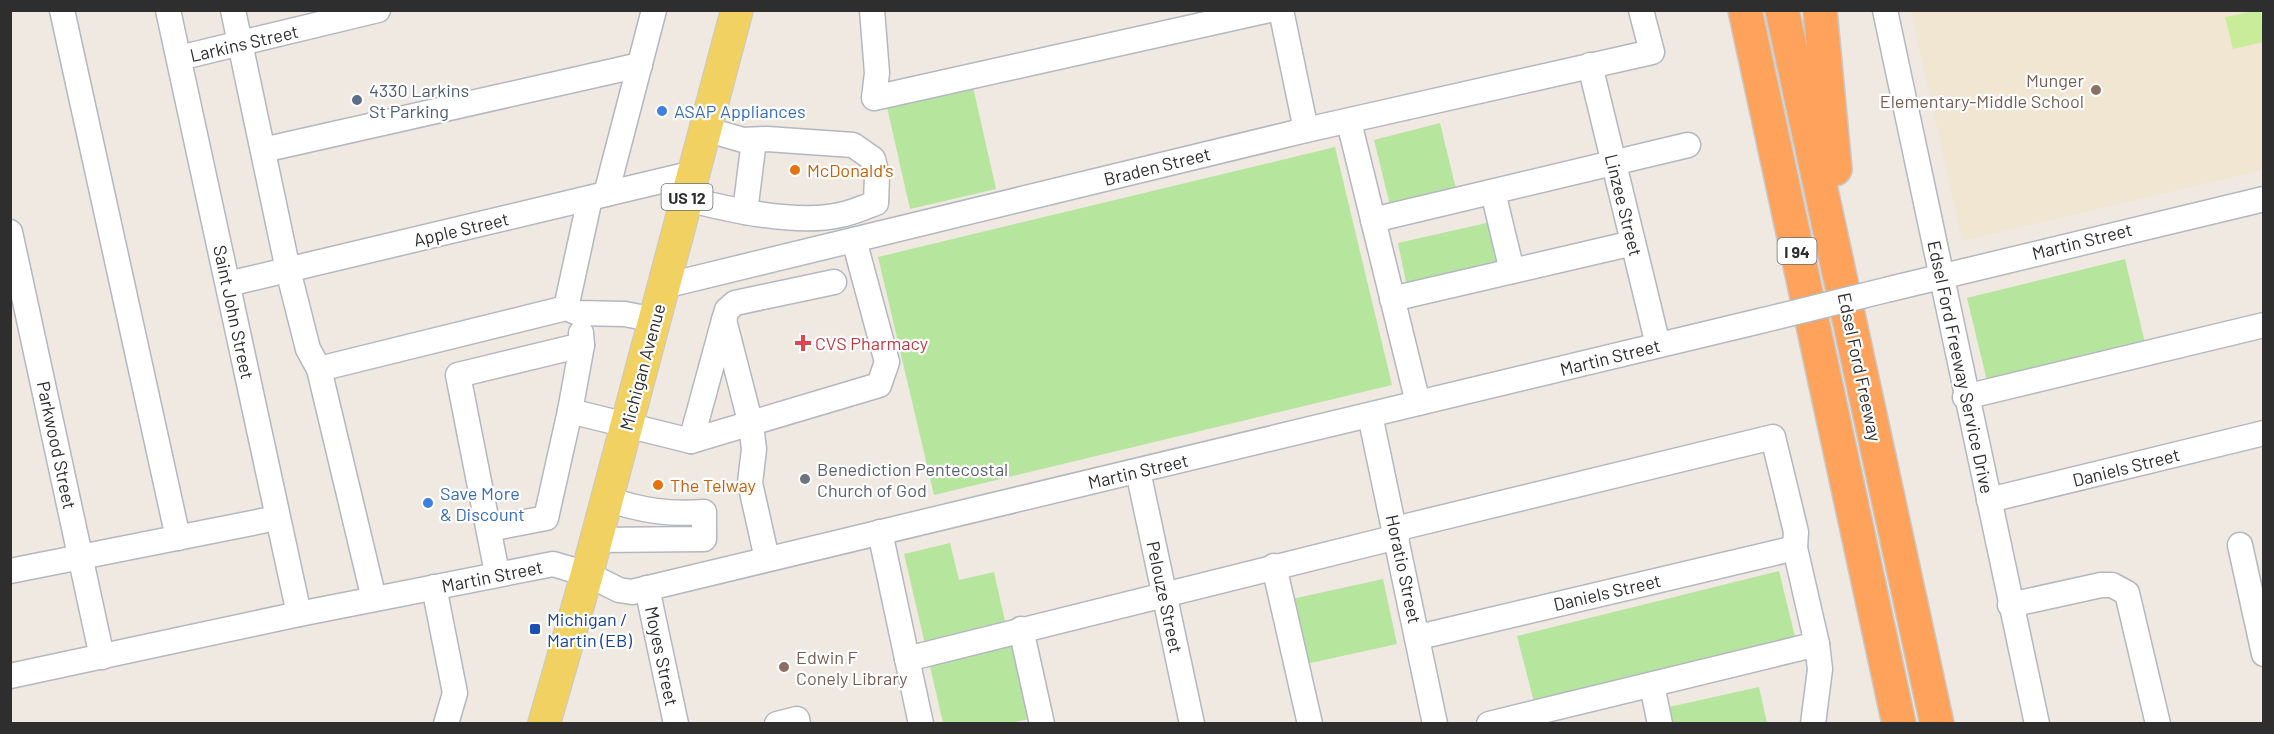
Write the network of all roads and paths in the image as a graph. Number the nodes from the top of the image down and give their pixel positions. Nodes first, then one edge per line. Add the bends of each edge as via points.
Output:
1 (62, 10) edge
2 (168, 10) edge
3 (233, 10) edge
4 (378, 10) edge
5 (654, 10) edge
6 (737, 10) edge
7 (872, 10) edge
8 (1269, 10) edge
9 (1281, 10) edge
10 (1641, 10) edge
11 (1729, 10) edge
12 (1745, 10) edge
13 (1782, 10) edge
14 (1820, 10) edge
15 (1885, 10) edge
16 (241, 44) junction
17 (179, 58) junction
18 (640, 65) junction
19 (1590, 65) junction
20 (1349, 122) junction
21 (705, 129) junction
22 (1306, 130) junction
23 (754, 140) junction
24 (1688, 146) dead end
25 (263, 150) junction
26 (1614, 164) junction
27 (690, 186) junction
28 (1493, 192) junction
29 (598, 196) junction
30 (2264, 199) edge
31 (745, 212) junction
32 (1373, 220) junction
33 (10, 232) edge
34 (854, 240) junction
35 (1633, 243) junction
36 (1796, 246) junction
37 (288, 270) junction
38 (1839, 270) junction
39 (1512, 271) junction
40 (1941, 277) junction
41 (848, 278) junction
42 (228, 284) junction
43 (664, 286) junction
44 (1392, 299) junction
45 (572, 310) junction
46 (655, 320) junction
47 (724, 320) junction
48 (2264, 325) edge
49 (582, 345) junction
50 (1658, 345) junction
51 (319, 369) junction
52 (1965, 397) junction
53 (1418, 403) junction
54 (570, 411) junction
55 (1370, 415) junction
56 (627, 425) junction
57 (751, 425) junction
58 (2264, 433) edge
59 (691, 441) junction
60 (1138, 471) junction
61 (607, 499) junction
62 (1989, 500) junction
63 (277, 518) junction
64 (489, 530) junction
65 (880, 532) junction
66 (1396, 533) junction
67 (1858, 533) junction
68 (178, 537) junction
69 (596, 540) junction
70 (2240, 545) dead end
71 (1795, 548) junction
72 (81, 557) junction
73 (766, 560) junction
74 (1274, 566) junction
75 (10, 571) edge
76 (497, 573) junction
77 (587, 573) junction
78 (434, 586) junction
79 (647, 588) junction
80 (1163, 594) junction
81 (374, 599) junction
82 (2010, 605) junction
83 (299, 614) junction
84 (1021, 629) junction
85 (1419, 637) junction
86 (1817, 644) junction
87 (2264, 654) edge
88 (102, 657) junction
89 (907, 658) junction
90 (10, 676) edge
91 (1652, 685) junction
92 (1937, 717) edge
93 (446, 723) edge
94 (544, 723) edge
95 (676, 723) edge
96 (777, 723) edge
97 (798, 723) edge
98 (921, 723) edge
99 (1042, 723) edge
100 (1192, 723) edge
101 (1310, 723) edge
102 (1435, 723) edge
103 (1489, 723) edge
104 (1660, 723) edge
105 (1813, 723) edge
106 (1877, 723) edge
107 (1899, 723) edge
108 (2037, 723) edge
109 (2158, 723) edge

1 - 68 street
2 - 17 street, Saint John Street
3 - 16 street
4 - 16 street, Larkins Street
5 - 18 street
6 - 21 main road, Michigan Avenue / US 12
7 - 8 street via 878,73 874,99
9 - 22 street
10 - 19 street, Braden Street via 1652,52
11 - 36 highway via 1764,162
12 - 36 highway, Edsel Ford Freeway / I 94
13 - 38 highway, Edsel Ford Freeway / I 94
14 - 38 highway via 1840,230
15 - 40 street, Edsel Ford Freeway Service Drive
16 - 17 street, Larkins Street
16 - 25 street
17 - 42 street, Saint John Street
18 - 25 street
18 - 29 street
19 - 20 street, Braden Street
19 - 26 street, Linzee Street
20 - 22 street, Braden Street
20 - 32 street
21 - 23 street
21 - 27 main road, Michigan Avenue / US 12
22 - 34 street, Braden Street
23 - 31 street
23 - 31 street via 853,145 873,159 876,203 839,216 779,218
24 - 26 street
25 - 37 street
26 - 28 street
26 - 35 street, Linzee Street
27 - 29 street, Apple Street
27 - 31 street
27 - 43 main road, Michigan Avenue / US 12
28 - 32 street
28 - 39 street
29 - 37 street, Apple Street
29 - 45 street
30 - 40 street, Martin Street
32 - 44 street
33 - 72 street, Parkwood Street
34 - 41 street
34 - 43 street, Braden Street
35 - 39 street
35 - 50 street, Linzee Street
36 - 67 highway, Edsel Ford Freeway / I 94
37 - 42 street, Apple Street
37 - 51 street via 308,349
38 - 92 highway, Edsel Ford Freeway / I 94
39 - 44 street
40 - 50 street, Martin Street, bridge
40 - 52 street, Edsel Ford Freeway Service Drive
41 - 47 street via 735,303
41 - 57 street via 887,362 879,386
42 - 63 street, Saint John Street
43 - 46 main road, Michigan Avenue / US 12
44 - 53 street
45 - 46 street
45 - 49 street
45 - 51 street
46 - 56 main road, Michigan Avenue / US 12
47 - 57 street
47 - 59 street
48 - 52 street
49 - 54 street
49 - 64 street via 458,375
50 - 53 street, Martin Street
51 - 81 street
52 - 62 street, Edsel Ford Freeway Service Drive
53 - 55 street, Martin Street
54 - 56 street
54 - 64 street via 546,518
55 - 60 street, Martin Street
55 - 66 street, Horatio Street
56 - 59 street
56 - 61 main road, Michigan Avenue / US 12
57 - 59 street
57 - 73 street via 754,449 750,483
58 - 62 street, Daniels Street
60 - 65 street, Martin Street
60 - 80 street, Pelouze Street
61 - 69 main road, Michigan Avenue / US 12
61 - 69 street via 640,510 704,512 704,539
62 - 82 street, Edsel Ford Freeway Service Drive
63 - 68 street
63 - 83 street, Saint John Street
64 - 76 street
65 - 73 street, Martin Street
65 - 89 street
66 - 71 street via 1773,437 1796,532
66 - 74 street
66 - 85 street, Horatio Street
67 - 106 highway
67 - 107 highway, Edsel Ford Freeway / I 94
68 - 72 street
69 - 77 main road, Michigan Avenue / US 12
70 - 87 street
71 - 85 street, Daniels Street
71 - 86 street
72 - 75 street
72 - 88 street, Parkwood Street
73 - 79 street, Martin Street
74 - 80 street
74 - 101 street
76 - 77 street, Martin Street via 553,564
76 - 78 street, Martin Street
77 - 79 street, Martin Street via 619,590
77 - 94 main road, Michigan Avenue / US 12
78 - 81 street, Martin Street
78 - 93 street via 455,693
79 - 95 street, Moyes Street
80 - 84 street
80 - 100 street, Pelouze Street
81 - 83 street, Martin Street
82 - 108 street, Edsel Ford Freeway Service Drive
82 - 109 street via 2101,585 2112,585 2127,593
83 - 88 street, Martin Street
84 - 89 street
84 - 99 street
85 - 102 street, Horatio Street
86 - 91 street
86 - 105 street via 1820,669
88 - 90 street, Martin Street
89 - 98 street
91 - 103 street
91 - 104 street
96 - 97 street via 797,719

